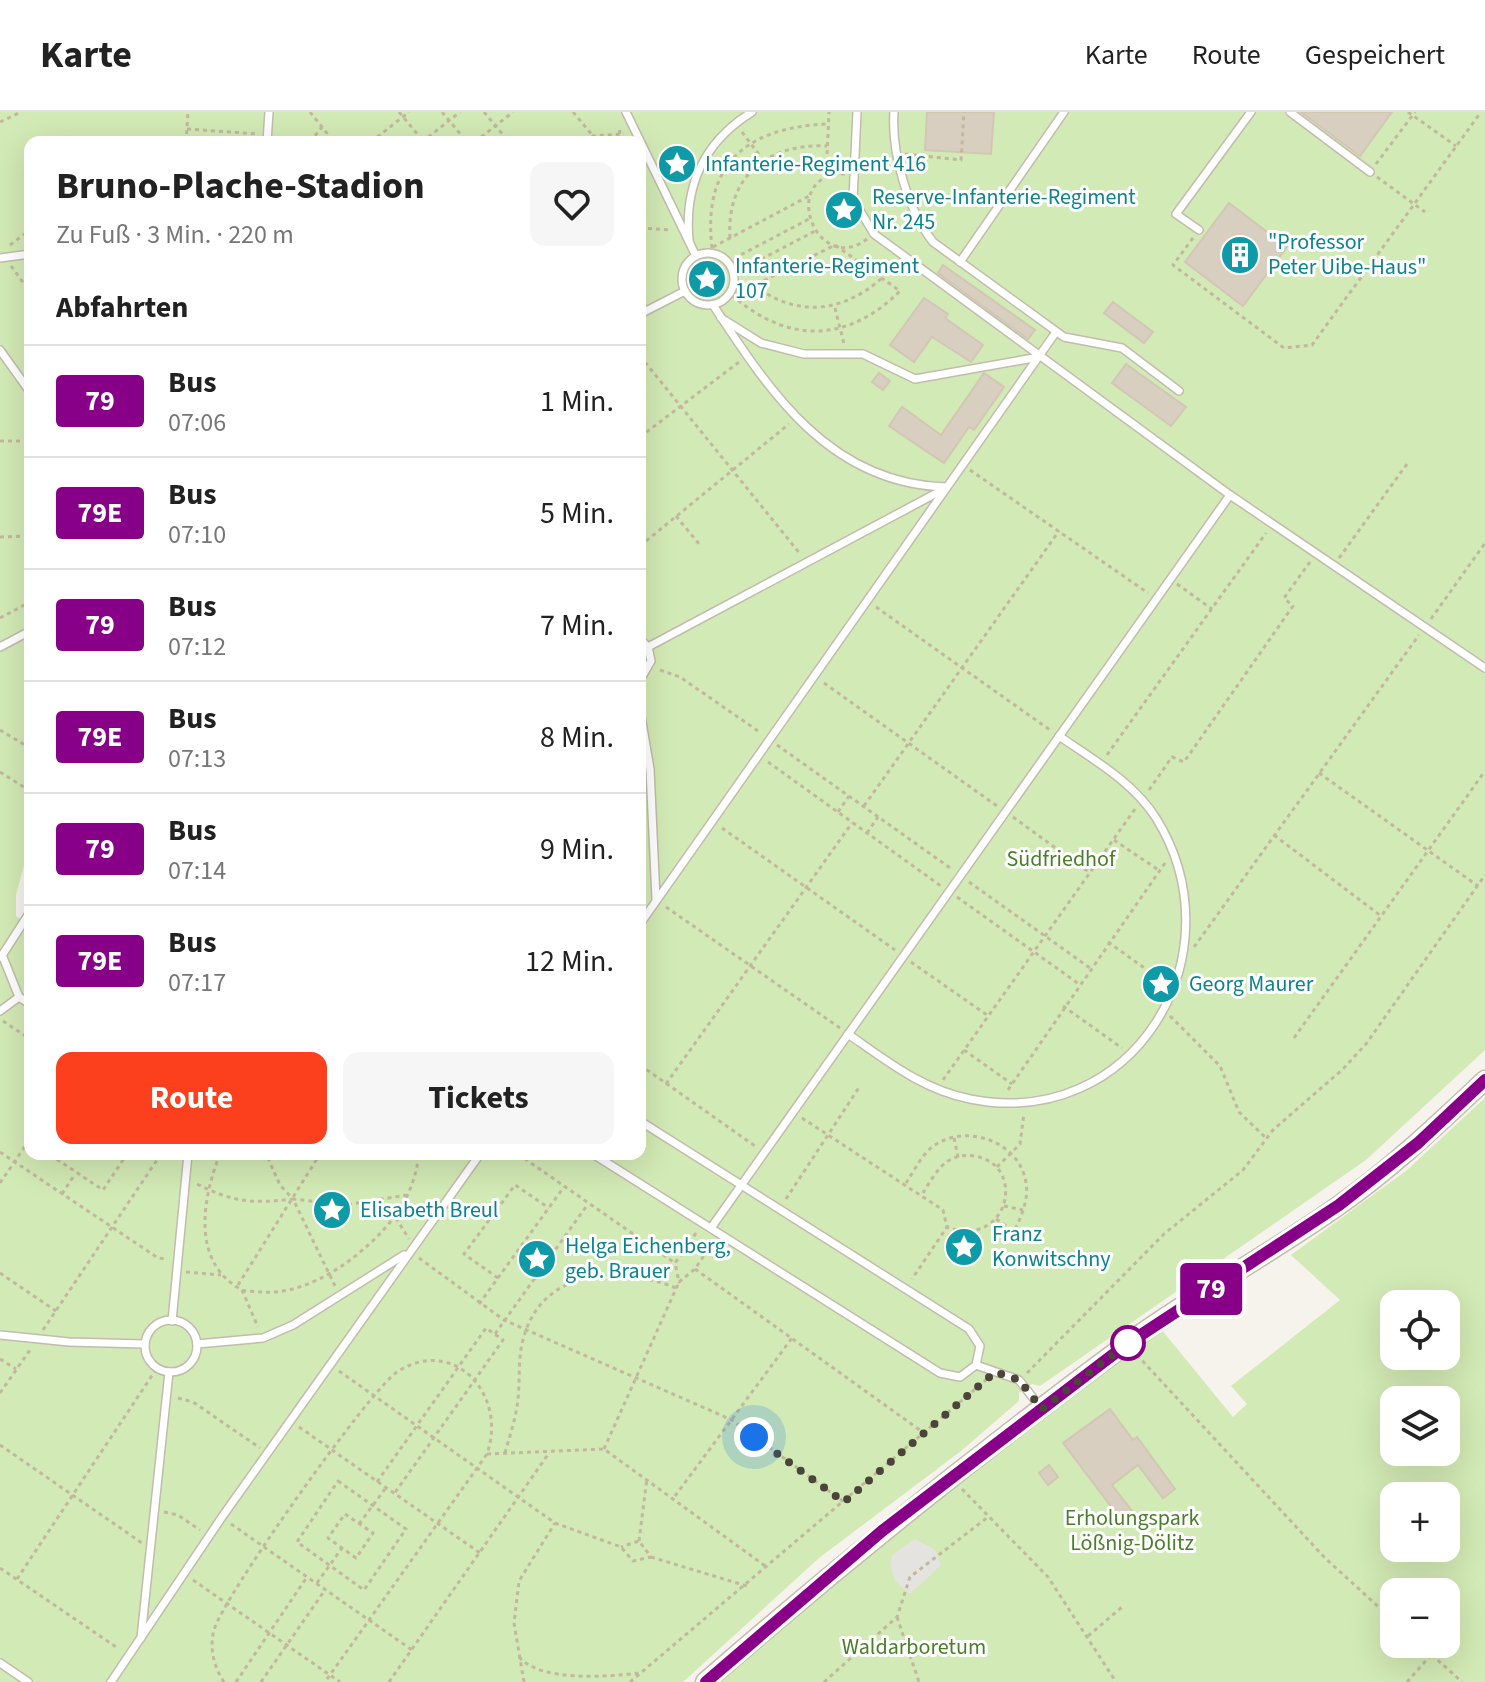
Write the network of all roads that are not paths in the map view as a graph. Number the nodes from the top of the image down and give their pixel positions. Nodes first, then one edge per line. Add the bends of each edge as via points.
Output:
1 (269, 112) edge
2 (626, 112) edge
3 (752, 112) edge
4 (857, 112) edge
5 (894, 112) edge
6 (1064, 112) edge
7 (1251, 112) edge
8 (1290, 112) edge
9 (267, 136) edge
10 (638, 136) edge
11 (646, 154) edge
12 (1370, 172) road end
13 (1199, 230) road end
14 (689, 246) junction
15 (24, 255) edge
16 (696, 256) junction
17 (0, 258) edge
18 (960, 262) junction
19 (685, 291) junction
20 (716, 304) junction
21 (646, 311) edge
22 (721, 318) junction
23 (1056, 332) junction
24 (0, 350) edge
25 (1039, 357) junction
26 (24, 384) edge
27 (1179, 391) dead end
28 (948, 487) junction
29 (1230, 495) junction
30 (24, 634) edge
31 (0, 647) edge
32 (648, 647) joint
33 (1485, 668) edge
34 (646, 672) edge
35 (1059, 736) junction
36 (646, 745) edge
37 (656, 900) junction
38 (646, 915) edge
39 (24, 922) edge
40 (2, 957) edge
41 (19, 997) junction
42 (24, 1000) edge
43 (0, 1011) edge
44 (848, 1034) junction
45 (1485, 1080) edge
46 (646, 1125) edge
47 (188, 1160) edge
48 (476, 1160) edge
49 (602, 1160) edge
50 (741, 1185) junction
51 (711, 1228) junction
52 (412, 1248) junction
53 (172, 1321) junction
54 (0, 1335) edge
55 (144, 1344) junction
56 (197, 1344) junction
57 (976, 1365) junction
58 (169, 1372) junction
59 (1042, 1409) junction
60 (140, 1640) junction
61 (0, 1663) edge
62 (28, 1682) edge
63 (111, 1682) edge
64 (705, 1682) edge

1 - 9 lane
2 - 10 lane
3 - 14 lane via 715,142 696,177 687,216
4 - 25 lane via 853,199 874,234
5 - 18 lane via 893,133 919,224
6 - 18 lane
7 - 13 lane via 1176,214
8 - 12 lane
11 - 14 lane
14 - 16 lane
15 - 17 lane
16 - 19 lane via 683,271
16 - 20 lane via 716,255 733,274 729,293
18 - 23 lane
19 - 20 lane via 700,304
19 - 21 lane
20 - 22 lane
22 - 25 lane via 743,334 783,350 846,351 884,362 915,379
22 - 28 lane via 795,418 842,455 903,483
23 - 25 lane
23 - 27 lane via 1122,348
24 - 26 lane
25 - 28 lane
25 - 29 lane
28 - 32 lane
28 - 37 lane
29 - 33 lane
29 - 35 lane
30 - 31 lane
32 - 34 lane
35 - 44 lane
35 - 44 lane via 1142,800 1175,857 1188,912 1183,963 1164,1009 1109,1072 1023,1103 936,1090
36 - 37 lane
37 - 38 lane
39 - 40 lane
40 - 41 lane
41 - 42 lane
41 - 43 lane
44 - 50 lane
45 - 59 street via 1418,1143 1339,1205 1127,1344
46 - 50 lane
47 - 53 lane
48 - 52 lane
49 - 51 lane
50 - 51 lane
50 - 57 lane via 974,1333 980,1346
51 - 57 lane via 940,1373 960,1377
52 - 56 lane via 340,1297 263,1338
52 - 60 lane
53 - 55 lane via 153,1327
53 - 56 lane via 190,1329
54 - 55 lane
55 - 58 lane via 148,1358
56 - 58 lane via 188,1366
57 - 59 lane via 1019,1380
58 - 60 lane
59 - 64 street via 827,1576
60 - 63 lane
61 - 62 lane

